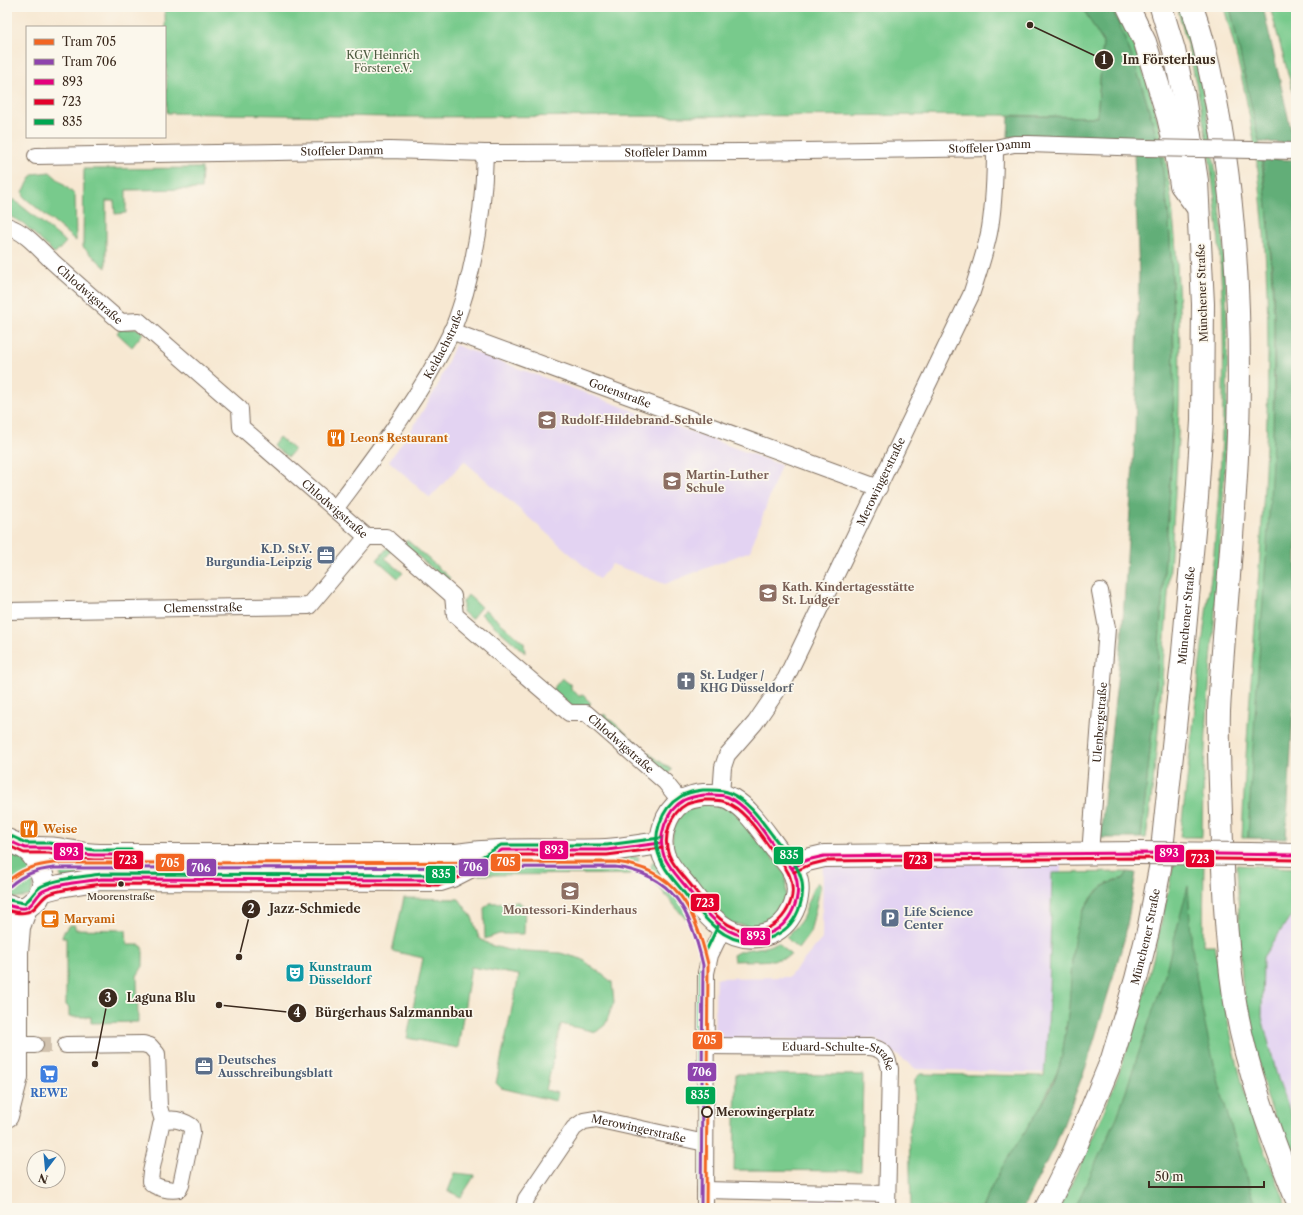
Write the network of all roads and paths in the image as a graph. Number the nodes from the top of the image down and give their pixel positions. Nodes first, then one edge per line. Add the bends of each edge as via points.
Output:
1 (1128, 7) edge
2 (1161, 7) edge
3 (1192, 7) edge
4 (1204, 7) edge
5 (1202, 40) junction
6 (995, 148) junction
7 (1296, 151) edge
8 (485, 152) junction
9 (36, 156) dead end
10 (1198, 208) junction
11 (7, 226) edge
12 (452, 332) junction
13 (879, 488) junction
14 (335, 509) junction
15 (367, 537) junction
16 (1100, 592) dead end
17 (7, 611) edge
18 (721, 795) junction
19 (680, 802) junction
20 (661, 843) junction
21 (16, 844) edge
22 (502, 850) junction
23 (1090, 854) junction
24 (1296, 855) edge
25 (792, 868) junction
26 (41, 891) junction
27 (16, 907) edge
28 (723, 928) junction
29 (66, 1045) tunnel mouth
30 (705, 1046) junction
31 (7, 1116) edge
32 (163, 1121) dead end
33 (705, 1143) junction
34 (705, 1190) junction
35 (1296, 1198) edge
36 (887, 1201) edge
37 (524, 1208) edge
38 (705, 1208) edge
39 (1046, 1208) edge

1 - 10 main road via 1144,42 1161,95 1176,152 1181,185
2 - 10 main road, Münchener Straße via 1184,97 1197,181
3 - 5 main road
4 - 5 main road
5 - 35 main road via 1218,111 1231,199 1238,295 1238,434 1219,714 1222,861 1228,946 1235,999 1258,1095
6 - 7 street, Stoffeler Damm, bridge via 1030,144
6 - 8 street, Stoffeler Damm
6 - 13 street, Merowingerstraße via 990,228 971,295
8 - 9 street, Stoffeler Damm via 390,150
8 - 12 street, Keldachstraße via 481,223 470,274
10 - 39 main road, Münchener Straße via 1203,304 1202,421 1183,652 1160,868 1136,979 1112,1059 1072,1156
11 - 14 street, Chlodwigstraße via 25,235 121,322 139,321 240,409 241,427
12 - 13 street, Gotenstraße
12 - 14 street, Keldachstraße via 409,408
13 - 18 street, Merowingerstraße via 786,678 755,723 726,755
14 - 15 street, Chlodwigstraße
15 - 17 street, Clemensstraße via 309,606
15 - 19 street, Chlodwigstraße via 386,537 453,596 455,615 569,713 586,713 666,782
16 - 23 street, Ulenbergstraße via 1107,628
18 - 19 main road via 692,797
18 - 25 main road via 740,805
19 - 20 main road via 662,830
20 - 22 main road via 607,850
20 - 28 main road via 670,866 701,907
21 - 22 main road via 100,855 455,855
21 - 26 main road via 32,854 39,865 44,884
22 - 26 main road via 482,862 440,880 100,879
23 - 24 main road, bridge
23 - 25 main road via 824,856 807,860
25 - 28 main road via 798,884 795,904 781,927 775,932 752,937 737,935
26 - 27 main road via 38,898
27 - 31 main road via 19,927 17,952 26,1044
28 - 30 street via 710,955 706,973
29 - 32 street via 150,1046 158,1059 159,1107
30 - 33 street
30 - 36 street, Eduard-Schulte-Straße via 869,1047 881,1050 887,1057 890,1069
33 - 34 street
33 - 37 street, Merowingerstraße via 596,1119 584,1121 574,1128 526,1199
34 - 36 street, Eduard-Schulte-Straße
34 - 38 street

